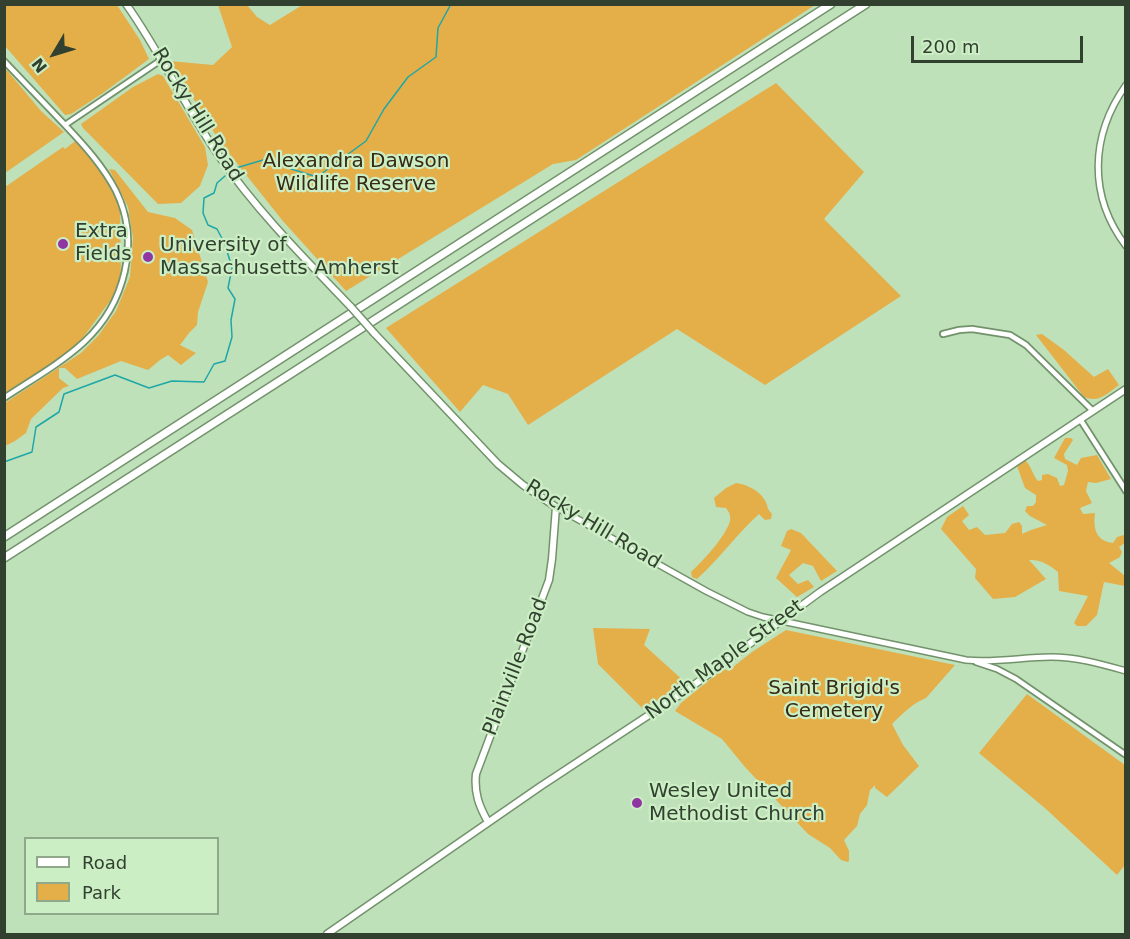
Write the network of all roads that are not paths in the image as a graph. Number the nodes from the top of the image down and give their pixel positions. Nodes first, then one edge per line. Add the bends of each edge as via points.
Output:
1 (126, 4) edge
2 (831, 4) edge
3 (866, 4) edge
4 (161, 60) junction
5 (4, 61) edge
6 (1125, 85) edge
7 (65, 125) junction
8 (1125, 246) edge
9 (943, 334) dead end
10 (1125, 389) edge
11 (4, 398) edge
12 (1092, 410) junction
13 (1080, 419) junction
14 (1125, 491) edge
15 (556, 507) junction
16 (4, 537) edge
17 (4, 558) edge
18 (780, 621) junction
19 (966, 660) junction
20 (1125, 671) edge
21 (1125, 755) edge
22 (488, 822) junction
23 (327, 934) edge

1 - 4 main road, Rocky Hill Road
2 - 16 main road
3 - 17 main road
4 - 7 street
4 - 15 main road, Rocky Hill Road, bridge via 201,129 264,213 498,464
5 - 7 street
6 - 8 street via 1106,121 1098,169 1106,212
7 - 11 street via 104,170 118,196 127,235 124,276 113,304 91,334
9 - 12 street via 972,328 1010,335 1026,345
10 - 12 main road, North Maple Street
12 - 13 main road, North Maple Street
13 - 14 street
13 - 18 main road, North Maple Street
15 - 18 street, Rocky Hill Road via 716,596 748,612
15 - 22 main road, Plainville Road via 549,580 476,774 478,802
18 - 19 street, Rocky Hill Road
18 - 22 main road, North Maple Street via 687,690
19 - 20 street, Rocky Hill Road via 1059,657
19 - 21 street via 1016,679
22 - 23 main road, North Maple Street via 339,930

